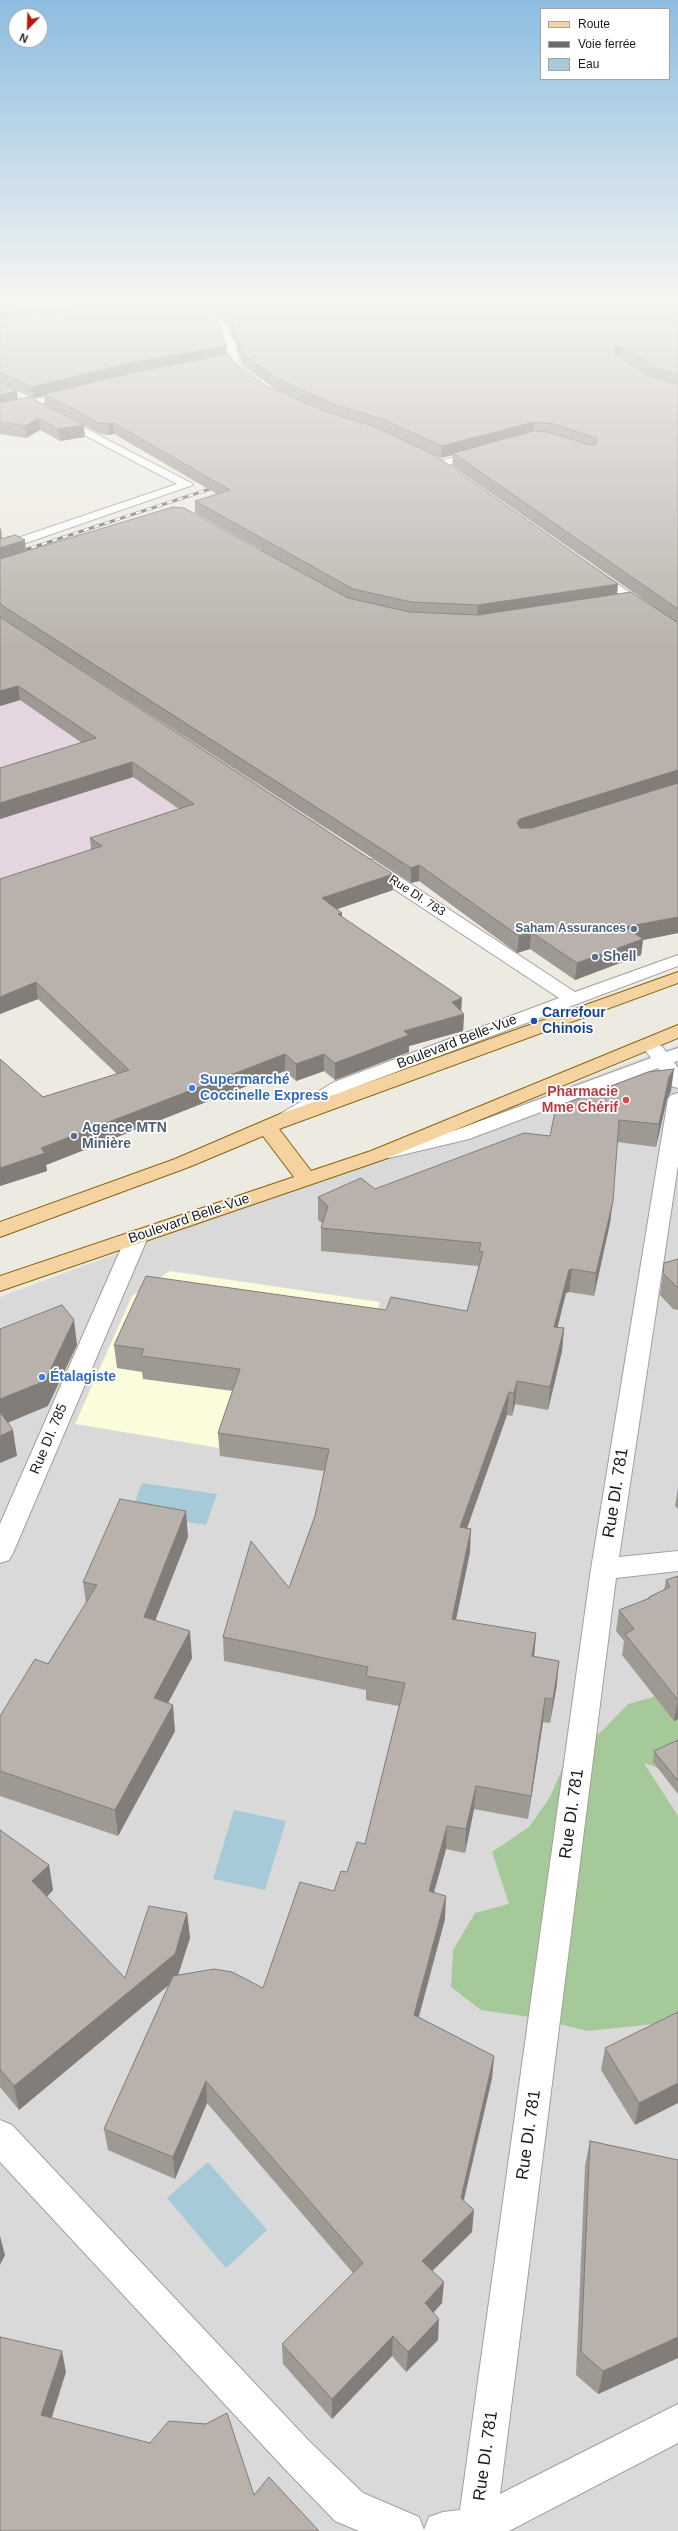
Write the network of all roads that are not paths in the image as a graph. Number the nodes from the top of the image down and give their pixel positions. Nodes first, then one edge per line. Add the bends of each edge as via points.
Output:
1 (57, 417) edge
2 (494, 449) edge
3 (426, 457) edge
4 (440, 464) junction
5 (453, 473) edge
6 (7, 532) dead end
7 (29, 538) junction
8 (0, 548) edge
9 (582, 564) edge
10 (633, 600) junction
11 (618, 602) edge
12 (678, 632) edge
13 (353, 854) edge
14 (678, 960) edge
15 (678, 977) edge
16 (572, 999) junction
17 (678, 1031) edge
18 (649, 1042) junction
19 (670, 1057) edge
20 (678, 1082) edge
21 (678, 1099) edge
22 (287, 1118) junction
23 (267, 1127) junction
24 (378, 1155) junction
25 (307, 1179) junction
26 (0, 1230) edge
27 (137, 1237) junction
28 (0, 1284) edge
29 (0, 1553) edge
30 (678, 1561) edge
31 (604, 1569) junction
32 (0, 2137) edge
33 (678, 2423) edge
34 (465, 2530) edge
35 (405, 2531) edge

1 - 7 street via 187,485
2 - 4 street
3 - 4 street
4 - 5 street
6 - 7 street
7 - 8 street
9 - 10 street
10 - 11 street
10 - 12 street
13 - 16 street, Rue DI. 783
14 - 16 street, Boulevard Belle-Vue
15 - 22 main road, Boulevard Belle-Vue
16 - 22 street, Boulevard Belle-Vue via 341,1086
17 - 18 main road, Boulevard Belle-Vue
18 - 19 street
18 - 24 main road, Boulevard Belle-Vue
19 - 20 street
19 - 24 street, Boulevard Belle-Vue via 462,1135
21 - 31 street, Rue DI. 781
22 - 23 main road, Boulevard Belle-Vue
23 - 25 main road
23 - 26 main road, Boulevard Belle-Vue via 182,1163
24 - 25 main road, Boulevard Belle-Vue
25 - 27 main road, Boulevard Belle-Vue
27 - 28 main road, Boulevard Belle-Vue
27 - 29 street, Rue DI. 785
30 - 31 street
31 - 34 street, Rue DI. 781
32 - 35 street via 296,2454 350,2507
33 - 34 street

